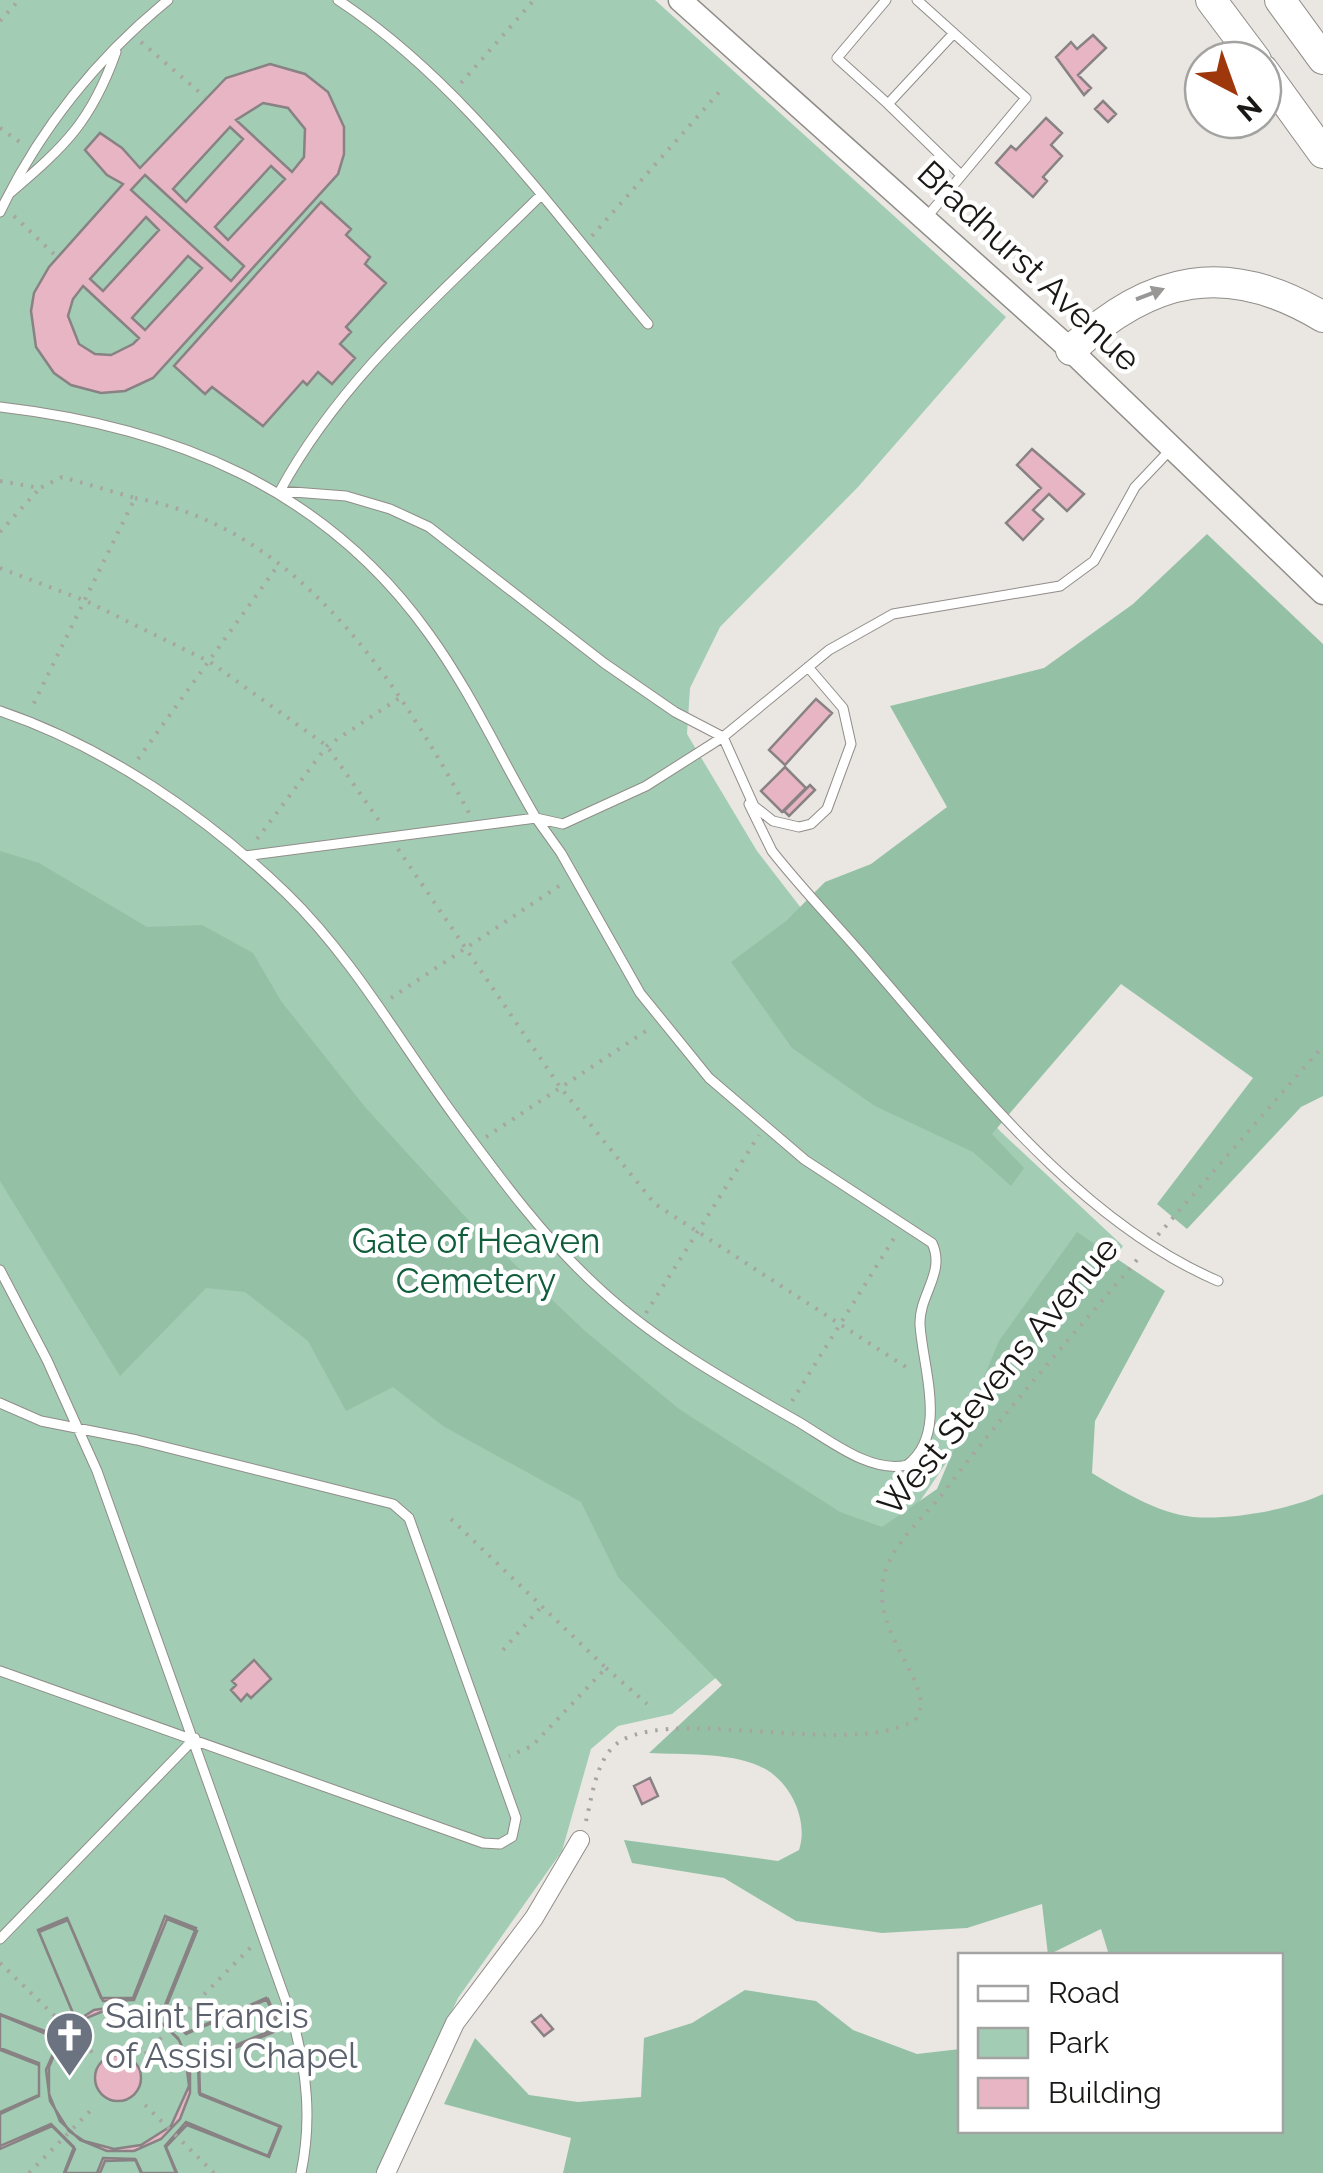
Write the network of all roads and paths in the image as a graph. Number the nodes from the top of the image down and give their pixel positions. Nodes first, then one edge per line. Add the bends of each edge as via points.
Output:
1 (19, 0) edge
2 (168, 0) edge
3 (338, 0) edge
4 (534, 0) edge
5 (680, 0) edge
6 (886, 0) edge
7 (918, 0) edge
8 (1211, 0) edge
9 (1280, 0) edge
10 (0, 21) edge
11 (130, 32) junction
12 (954, 33) junction
13 (1241, 40) edge
14 (118, 46) junction
15 (1323, 59) edge
16 (721, 90) dead end
17 (451, 94) junction
18 (205, 98) dead end
19 (1283, 98) edge
20 (888, 104) junction
21 (0, 128) edge
22 (32, 151) junction
23 (1323, 154) edge
24 (961, 175) junction
25 (8, 194) junction
26 (541, 195) junction
27 (2, 209) edge
28 (926, 218) junction
29 (582, 247) junction
30 (57, 257) dead end
31 (1323, 317) edge
32 (648, 324) dead end
33 (1070, 350) junction
34 (0, 406) edge
35 (1172, 448) junction
36 (0, 481) edge
37 (40, 488) junction
38 (280, 491) junction
39 (135, 498) junction
40 (0, 532) edge
41 (279, 564) junction
42 (0, 568) edge
43 (1323, 594) edge
44 (86, 601) junction
45 (210, 662) junction
46 (808, 667) junction
47 (401, 696) junction
48 (0, 711) edge
49 (25, 720) junction
50 (723, 736) junction
51 (327, 746) junction
52 (128, 774) junction
53 (744, 791) junction
54 (536, 818) junction
55 (476, 826) junction
56 (390, 836) junction
57 (245, 856) junction
58 (574, 876) junction
59 (466, 948) junction
60 (378, 1007) junction
61 (662, 1022) junction
62 (1323, 1046) edge
63 (560, 1087) junction
64 (764, 1127) junction
65 (476, 1144) junction
66 (904, 1222) junction
67 (696, 1232) junction
68 (1149, 1246) junction
69 (0, 1270) edge
70 (1218, 1281) dead end
71 (641, 1322) junction
72 (840, 1325) junction
73 (930, 1382) junction
74 (0, 1403) edge
75 (784, 1414) junction
76 (79, 1428) junction
77 (451, 1519) dead end
78 (542, 1606) junction
79 (503, 1650) dead end
80 (606, 1668) junction
81 (0, 1671) edge
82 (647, 1704) dead end
83 (194, 1738) junction
84 (495, 1762) junction
85 (580, 1840) joint
86 (263, 1934) junction
87 (0, 1939) edge
88 (0, 1963) edge
89 (94, 2054) dead end
90 (145, 2054) dead end
91 (145, 2105) dead end
92 (94, 2106) dead end
93 (29, 2173) edge
94 (214, 2173) edge
95 (301, 2173) edge
96 (386, 2173) edge

1 - 10 path
2 - 11 lane
3 - 17 lane
4 - 17 path
5 - 28 main road, Bradhurst Avenue
6 - 20 lane via 837,58
7 - 12 lane
8 - 13 highway
9 - 15 highway
11 - 14 lane
11 - 18 path
12 - 20 lane
12 - 24 lane via 1026,98
14 - 22 lane
14 - 25 lane via 99,100 63,148
16 - 29 path
17 - 26 lane
19 - 23 highway
20 - 24 lane
21 - 22 path
22 - 25 lane
24 - 28 lane
25 - 27 lane
26 - 29 lane
26 - 38 lane via 378,357
27 - 30 path
28 - 33 main road, Bradhurst Avenue
29 - 32 lane
33 -> 31 highway via 1132,301 1184,284 1265,289
33 - 35 main road, Bradhurst Avenue
34 - 38 lane via 202,453
35 - 43 main road, Bradhurst Avenue
35 - 46 lane via 1134,488 1094,561 1060,586 892,614
36 - 37 path
37 - 39 path via 62,476
37 - 40 path
38 - 50 lane via 346,496 430,527 604,662
38 - 54 lane via 364,560 428,631
39 - 41 path via 194,515
39 - 44 path
41 - 45 path
41 - 47 path via 344,623
42 - 44 path
44 - 45 path
44 - 49 path
45 - 51 path
45 - 52 path
46 - 50 lane
46 - 53 lane via 843,708 851,744 827,809 799,828 773,821
47 - 51 path
47 - 55 path
48 - 49 lane
49 - 52 lane
50 - 53 lane
50 - 54 lane via 646,786 563,824
51 - 56 path
51 - 57 path
52 - 57 lane
53 - 68 lane via 772,852 947,1056
54 - 55 lane
54 - 58 lane
55 - 56 lane
56 - 57 lane
56 - 59 path
57 - 60 lane via 317,926
58 - 59 path
58 - 61 lane via 618,959
59 - 60 path
59 - 63 path
60 - 65 lane
61 - 63 path
61 - 64 lane via 709,1078
62 - 68 path, West Stevens Avenue
63 - 65 path
63 - 67 path via 655,1204
64 - 66 lane
64 - 67 path
65 - 71 lane via 558,1247
66 - 72 path
66 - 73 lane via 926,1236 937,1259 920,1326
67 - 71 path
67 - 72 path
68 - 70 lane
68 - 85 path, West Stevens Avenue via 1012,1402 894,1552 880,1603 922,1693 915,1720 891,1730 780,1734 686,1728 626,1738 601,1767
69 - 76 lane
71 - 75 lane
72 - 73 path
72 - 75 path
73 - 75 lane via 927,1426 916,1458 894,1468
74 - 76 lane
76 - 83 lane
76 - 84 lane via 392,1504 409,1518
77 - 78 path
78 - 79 path
78 - 80 path
80 - 82 path
80 - 84 path via 532,1746
81 - 83 lane
83 - 84 lane via 500,1844 512,1837 516,1818
83 - 86 lane
83 - 87 lane
85 - 96 street via 534,1918 454,2024
86 - 90 path
86 - 95 lane via 306,2068
88 - 89 path
91 - 94 path
92 - 93 path

